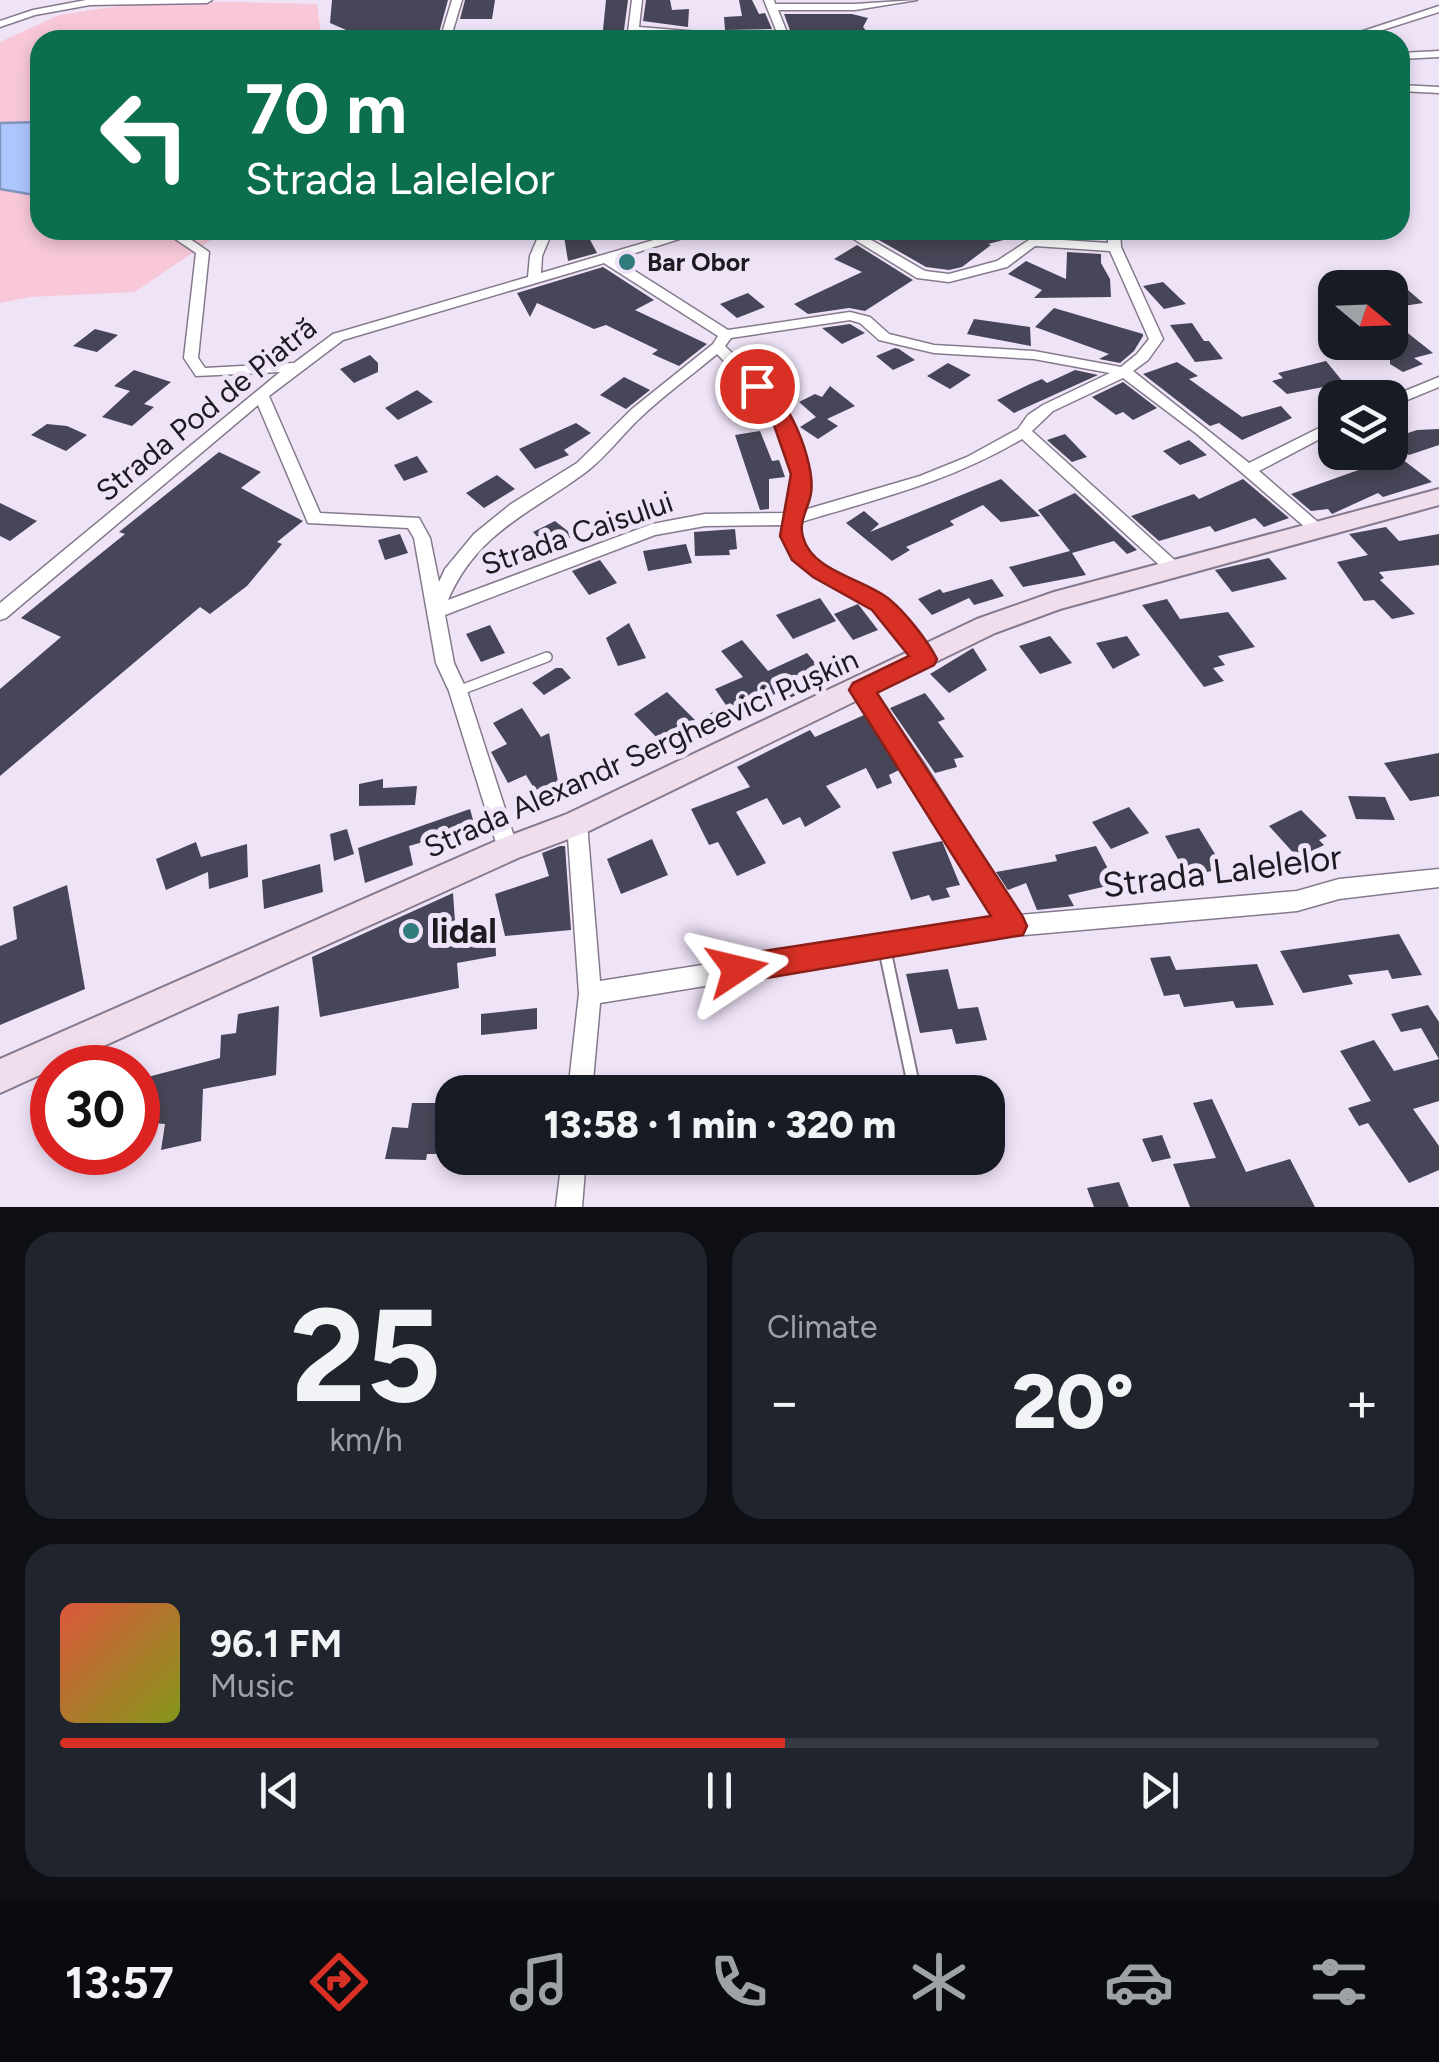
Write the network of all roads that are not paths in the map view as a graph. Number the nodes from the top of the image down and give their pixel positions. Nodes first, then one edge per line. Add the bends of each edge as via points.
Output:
1 (207, 0) edge
2 (457, 0) edge
3 (637, 0) edge
4 (912, 0) edge
5 (770, 4) edge
6 (1439, 9) edge
7 (0, 24) edge
8 (448, 30) edge
9 (634, 30) edge
10 (781, 30) edge
11 (1372, 30) edge
12 (1439, 54) edge
13 (1410, 55) edge
14 (1410, 89) edge
15 (1439, 90) edge
16 (184, 240) edge
17 (543, 240) edge
18 (667, 240) edge
19 (862, 240) edge
20 (1115, 240) edge
21 (1115, 247) junction
22 (605, 258) junction
23 (534, 281) junction
24 (722, 341) junction
25 (297, 367) junction
26 (1126, 373) junction
27 (1439, 382) edge
28 (1408, 395) edge
29 (262, 396) junction
30 (1023, 432) junction
31 (1318, 434) edge
32 (1248, 470) junction
33 (1439, 497) edge
34 (791, 519) junction
35 (1319, 530) junction
36 (1173, 568) junction
37 (0, 612) edge
38 (434, 612) junction
39 (547, 658) dead end
40 (926, 659) junction
41 (862, 690) junction
42 (458, 691) junction
43 (577, 823) junction
44 (508, 849) junction
45 (1439, 878) edge
46 (1013, 926) junction
47 (884, 944) junction
48 (590, 994) junction
49 (582, 1075) edge
50 (911, 1075) edge
51 (0, 1076) edge
52 (572, 1175) edge
53 (568, 1207) edge

1 - 7 street via 90,2
2 - 8 street
3 - 9 street
4 - 5 street
5 - 10 street
6 - 11 street
12 - 13 street
14 - 15 street
16 - 25 street via 203,252 191,358 201,373
17 - 23 street
18 - 22 street, Strada Pod de Piatră
19 - 21 street via 922,274 948,278 1002,264 1032,242
20 - 21 street
21 - 26 street via 1156,339
22 - 23 street, Strada Pod de Piatră
22 - 24 street
23 - 25 street, Strada Pod de Piatră via 366,327
24 - 26 street via 850,316 866,320 884,337 916,345 1034,355
24 - 34 street via 777,405 802,474
24 - 38 street via 583,467 480,538 451,573
25 - 29 street, Strada Pod de Piatră
26 - 30 street, Strada Caisului via 1064,402
26 - 32 street
27 - 28 street
29 - 37 street, Strada Pod de Piatră
29 - 38 street via 314,519 413,522 422,538
30 - 34 street, Strada Caisului via 948,473
30 - 36 street
31 - 32 street
32 - 35 street
33 - 35 street, Strada Alexandr Sergheevici Pușkin
34 - 38 street, Strada Caisului via 704,520 652,530
34 - 40 street via 800,554 880,604
35 - 36 street, Strada Alexandr Sergheevici Pușkin
36 - 40 street, Strada Alexandr Sergheevici Pușkin via 1054,601
38 - 42 street
39 - 42 lane
40 - 41 street, Strada Alexandr Sergheevici Pușkin
41 - 43 street, Strada Alexandr Sergheevici Pușkin
41 - 46 street
42 - 44 street
43 - 44 street, Strada Alexandr Sergheevici Pușkin
43 - 48 street
44 - 51 street, Strada Alexandr Sergheevici Pușkin
45 - 46 street, Strada Lalelelor via 1339,889 1297,901
46 - 47 street, Strada Lalelelor
47 - 48 street, Strada Lalelelor
47 - 50 lane
48 - 49 street
52 - 53 street

